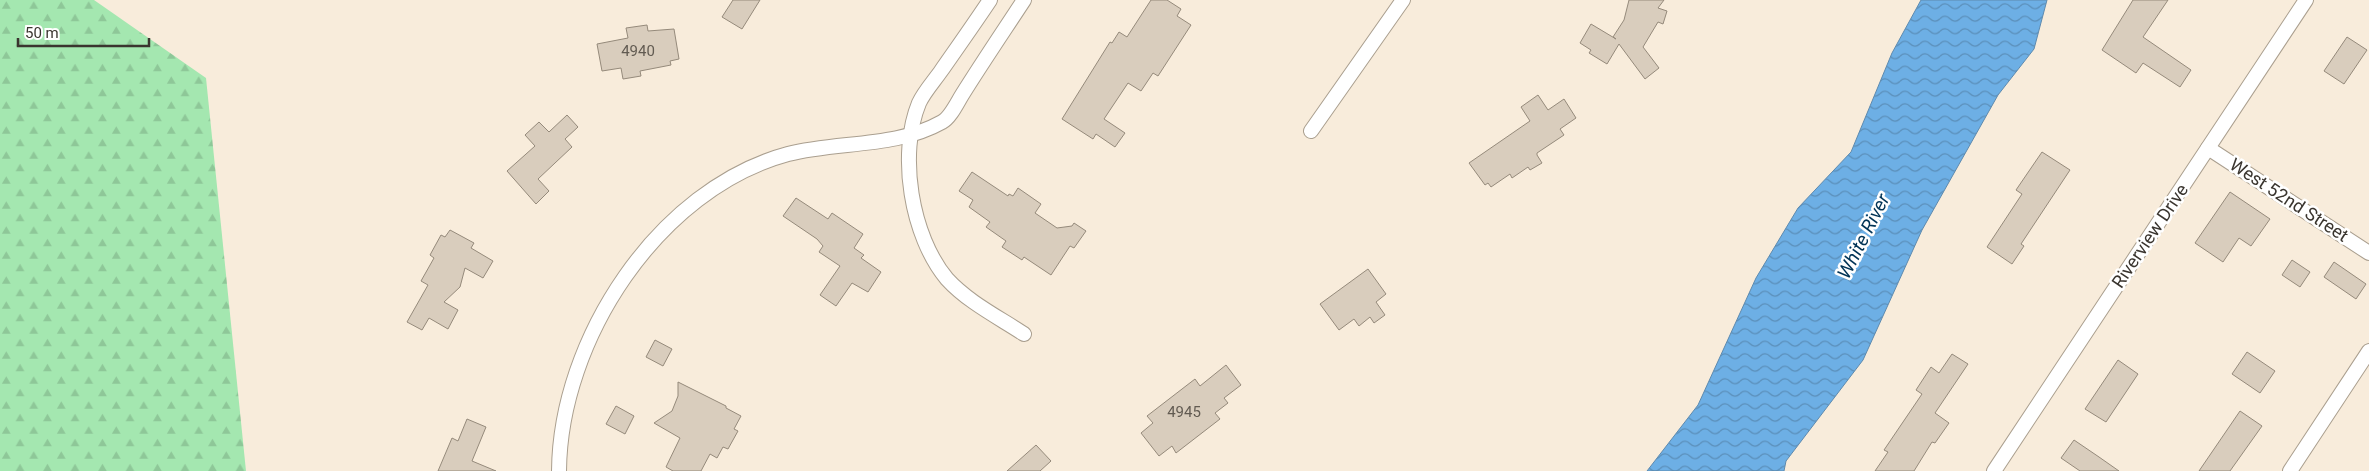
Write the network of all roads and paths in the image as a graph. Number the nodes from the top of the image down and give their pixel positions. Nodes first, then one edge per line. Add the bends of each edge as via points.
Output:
1 (990, 0) edge
2 (1024, 0) edge
3 (1404, 0) edge
4 (2306, 0) edge
5 (1311, 131) dead end
6 (909, 136) junction
7 (2208, 148) junction
8 (2369, 253) edge
9 (1024, 334) dead end
10 (2369, 351) edge
11 (559, 471) edge
12 (1994, 471) edge
13 (2290, 471) edge

1 - 6 street via 920,102
2 - 6 street via 944,122
3 - 5 street
4 - 7 street, Riverview Drive
6 - 9 street via 914,208 931,254 962,293
6 - 11 street via 819,147 765,162 714,188 668,224 624,279 589,343 565,415
7 - 8 street, West 52nd Street
7 - 12 street, Riverview Drive
10 - 13 street

